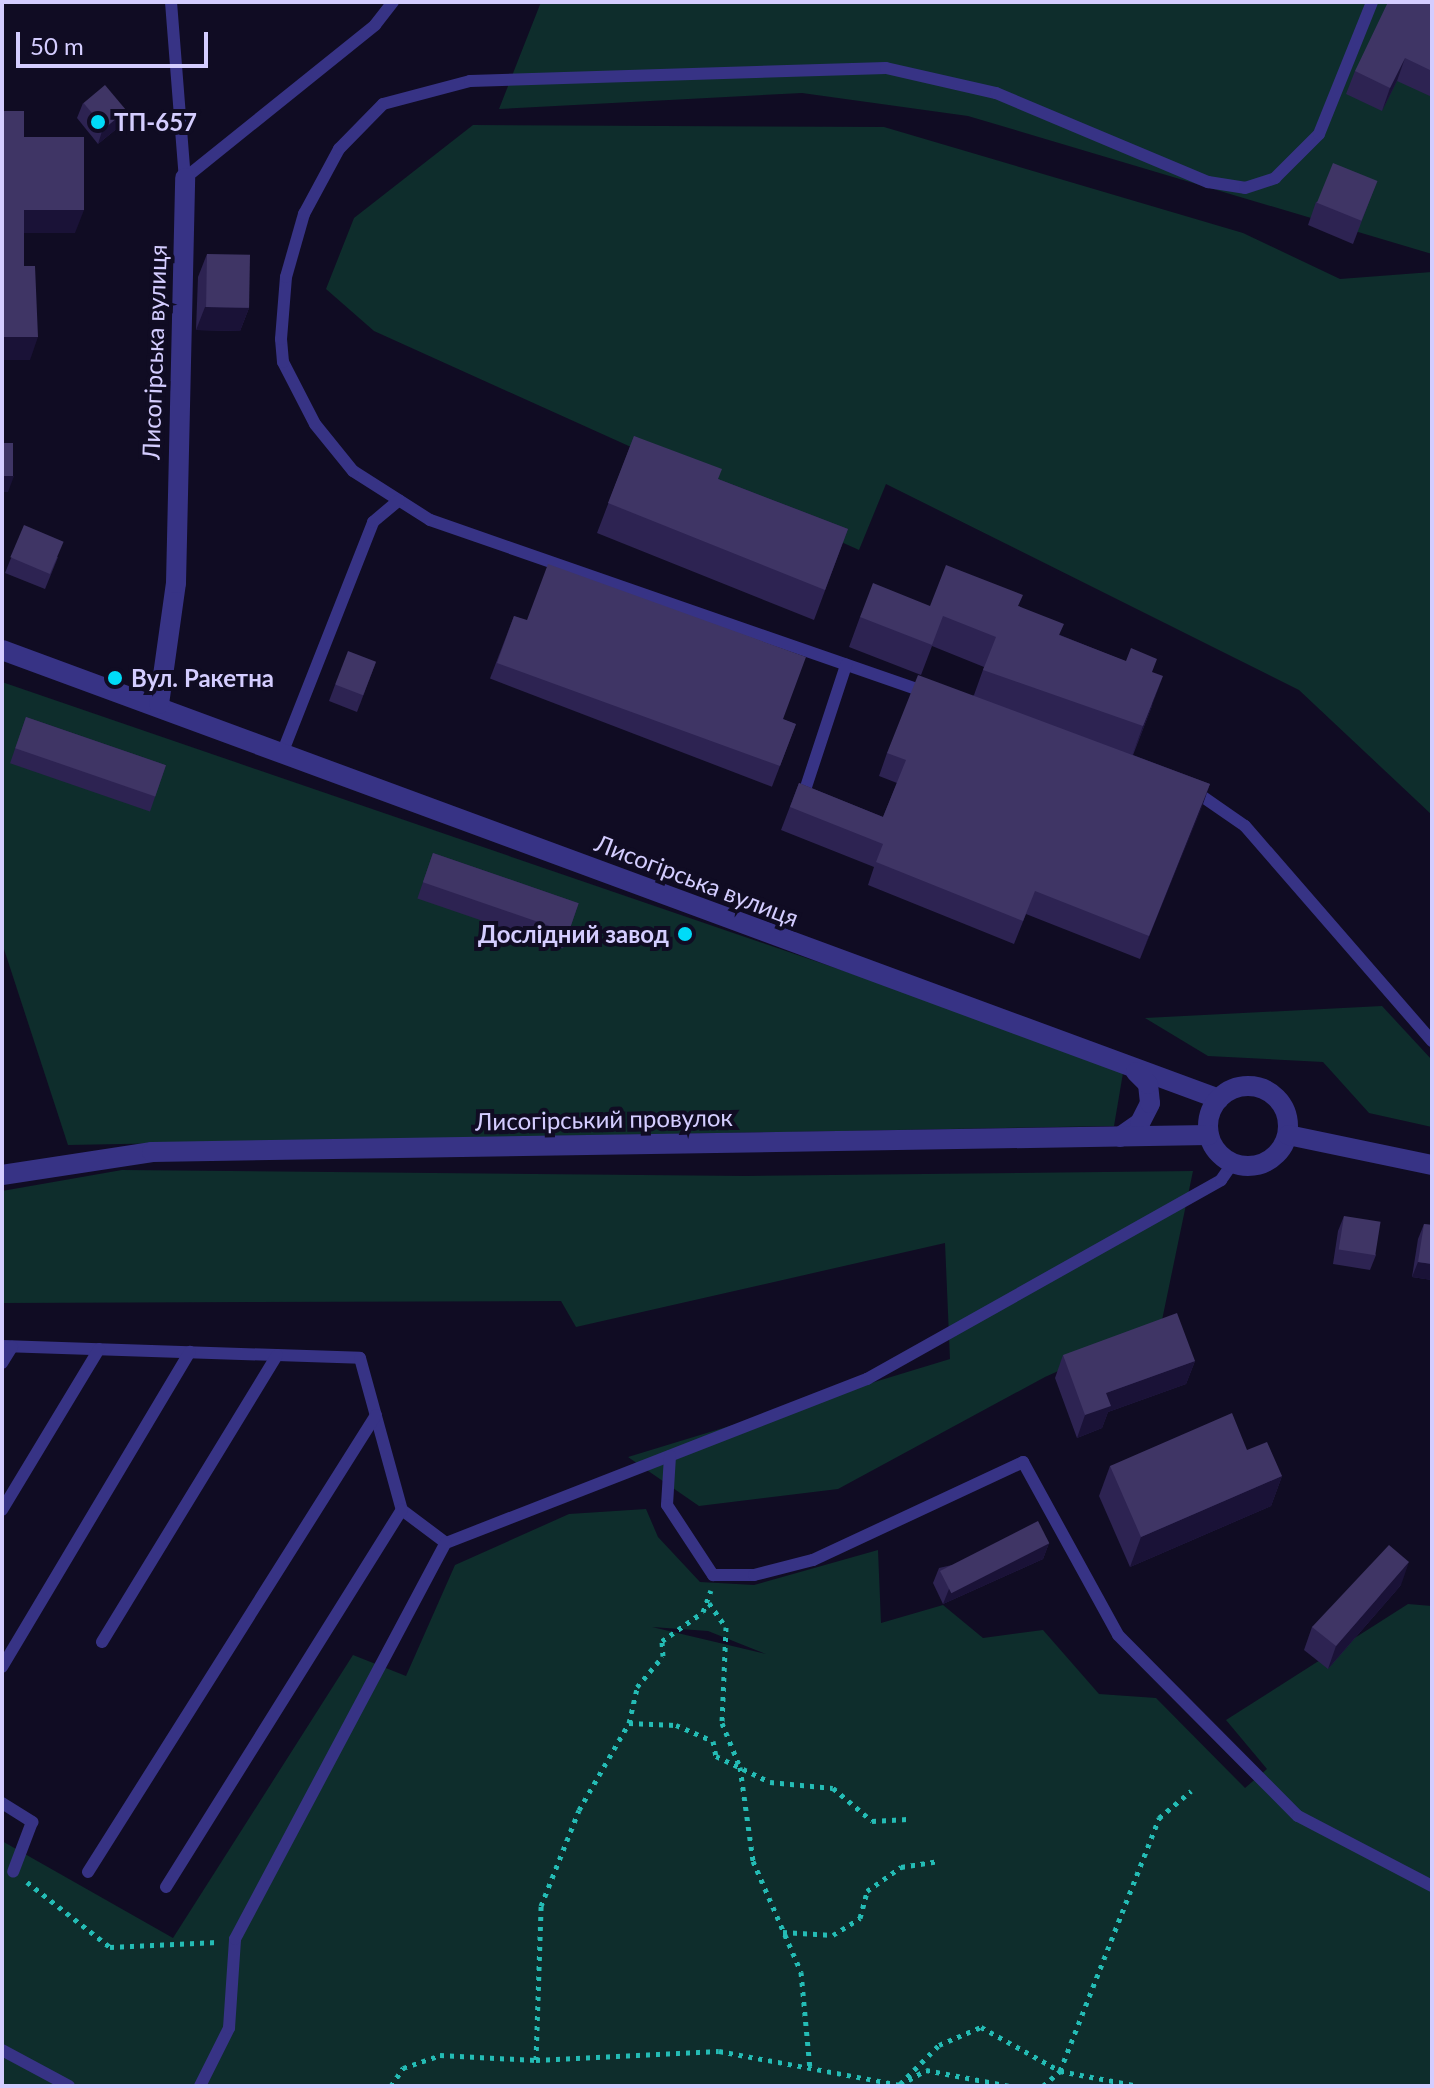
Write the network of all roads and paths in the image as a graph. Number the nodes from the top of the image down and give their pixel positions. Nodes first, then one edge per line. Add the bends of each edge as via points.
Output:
1 (171, 2) edge
2 (393, 2) edge
3 (1372, 2) edge
4 (185, 178) junction
5 (399, 500) junction
6 (2, 650) edge
7 (846, 665) junction
8 (949, 701) edge
9 (159, 704) junction
10 (283, 751) junction
11 (1176, 783) edge
12 (805, 790) edge
13 (1432, 1041) edge
14 (1136, 1072) junction
15 (1219, 1099) junction
16 (1209, 1135) junction
17 (1288, 1135) junction
18 (1120, 1137) junction
19 (1233, 1163) junction
20 (1432, 1165) edge
21 (2, 1175) edge
22 (7, 1347) edge
23 (99, 1349) junction
24 (190, 1352) junction
25 (277, 1355) junction
26 (2, 1363) edge
27 (376, 1415) junction
28 (670, 1456) junction
29 (2, 1510) edge
30 (402, 1510) junction
31 (446, 1543) junction
32 (713, 1575) junction
33 (709, 1603) junction
34 (102, 1642) dead end
35 (2, 1667) edge
36 (629, 1723) junction
37 (740, 1767) junction
38 (1191, 1791) dead end
39 (2, 1803) edge
40 (908, 1819) dead end
41 (938, 1861) dead end
42 (13, 1872) joint
43 (88, 1872) dead end
44 (1432, 1886) edge
45 (166, 1887) dead end
46 (783, 1932) junction
47 (235, 1939) junction
48 (2, 2050) edge
49 (536, 2060) junction
50 (810, 2069) junction
51 (1060, 2071) junction
52 (900, 2085) edge
53 (69, 2086) edge
54 (200, 2086) edge
55 (391, 2086) edge
56 (1009, 2086) edge
57 (1043, 2086) edge
58 (1139, 2086) edge

1 - 4 lane, Лисогірська вулиця
2 - 4 lane via 375,25
3 - 5 lane via 1319,134 1275,178 1245,188 1208,182 996,93 886,68 470,81 383,104 339,149 304,214 286,277 281,339 283,362 315,424 353,471
4 - 9 street, Лисогірська вулиця via 176,583
5 - 7 lane via 430,520
5 - 10 lane via 373,522
6 - 9 street, Лисогірська вулиця
7 - 8 lane
7 - 12 lane
9 - 10 street, Лисогірська вулиця
10 - 14 street, Лисогірська вулиця
11 - 13 lane via 1245,826
14 - 15 street, Лисогірська вулиця
14 - 18 street via 1148,1084 1150,1103 1140,1123
15 - 16 street
15 - 17 street via 1254,1086 1272,1094 1289,1120
16 - 18 street, Лисогірський провулок
16 - 19 street
17 - 19 street via 1270,1160
17 - 20 street
18 - 21 street, Лисогірський провулок via 152,1152
19 - 28 lane via 1221,1180 867,1379
22 - 23 lane
22 - 26 lane
23 - 24 lane
23 - 29 lane
24 - 25 lane
24 - 35 lane
25 - 27 lane via 360,1358
25 - 34 lane
27 - 30 lane
27 - 43 lane
28 - 31 lane
28 - 32 lane via 667,1505
30 - 31 lane
30 - 45 lane
31 - 47 lane
32 - 33 path
32 - 44 lane via 754,1575 813,1560 1023,1462 1118,1635 1298,1816
33 - 36 path via 662,1641 663,1656 637,1687
33 - 37 path via 726,1627 722,1723
36 - 37 path via 676,1725 713,1741 716,1756
36 - 49 path via 579,1810 541,1906
37 - 40 path via 770,1782 833,1788 872,1821
37 - 46 path via 753,1861
38 - 51 path via 1159,1818
39 - 42 lane via 32,1822
41 - 46 path via 901,1867 867,1891 860,1918 833,1935
42 - 47 path via 110,1947 179,1949
46 - 50 path via 811,2014
47 - 54 lane via 229,2028
48 - 53 lane
49 - 50 path via 719,2051
49 - 55 path via 440,2055 403,2068
50 - 52 path
51 - 52 path via 981,2027 939,2045
51 - 57 path
51 - 58 path
52 - 56 path via 926,2070

